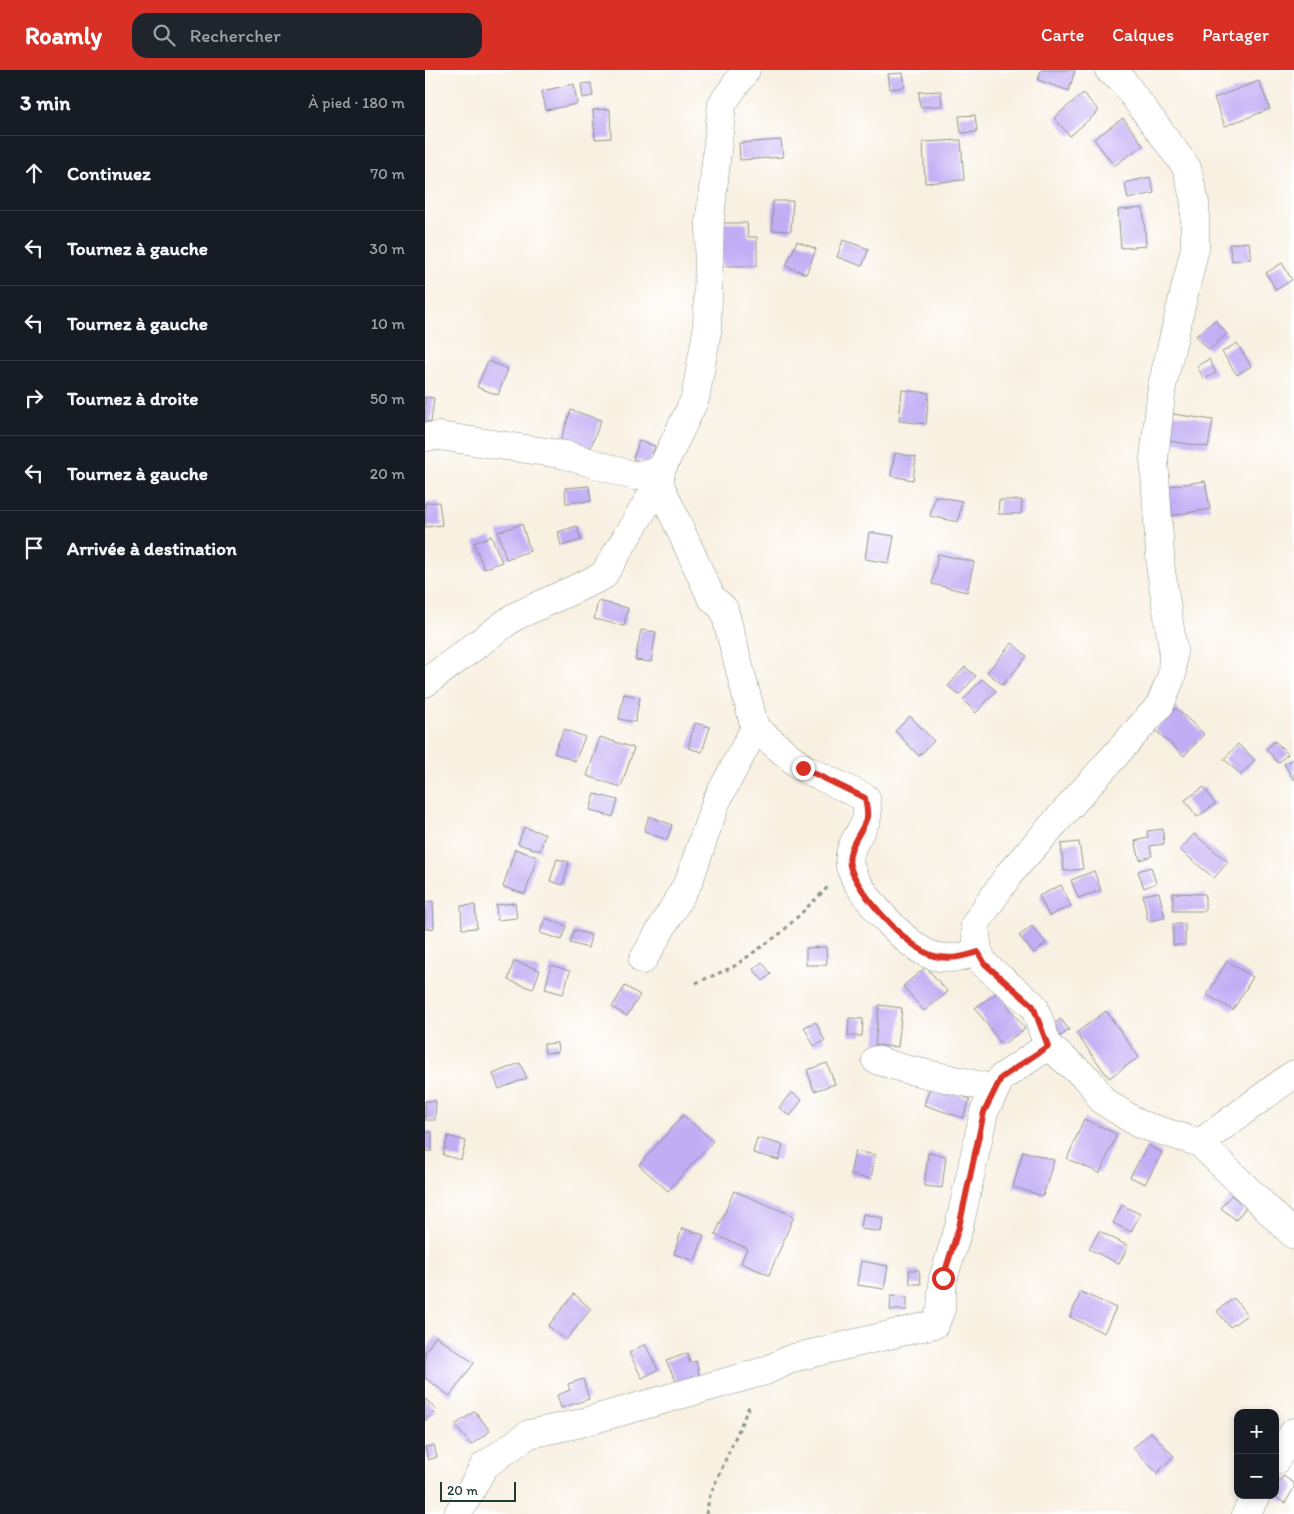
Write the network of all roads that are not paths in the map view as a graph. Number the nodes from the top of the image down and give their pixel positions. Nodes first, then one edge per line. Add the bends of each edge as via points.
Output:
1 (746, 70) edge
2 (1121, 74) edge
3 (425, 437) edge
4 (660, 477) junction
5 (425, 683) edge
6 (755, 728) junction
7 (978, 952) junction
8 (643, 960) dead end
9 (1048, 1046) junction
10 (876, 1060) dead end
11 (1294, 1074) edge
12 (995, 1089) junction
13 (1200, 1143) junction
14 (1294, 1235) edge
15 (1294, 1432) edge
16 (1279, 1455) edge
17 (1254, 1499) edge
18 (458, 1514) edge
19 (1246, 1514) edge

1 - 4 street via 722,104 710,218 707,331 695,399
2 - 7 street via 1187,168 1195,203 1195,248 1162,386 1154,458 1161,571 1173,648 1173,675 1160,705 1010,873 975,924
3 - 4 street via 439,436 566,455 634,476
4 - 5 street via 603,576 514,617
4 - 6 street via 711,597 724,609
6 - 7 street via 803,768 865,798 867,816 851,849 850,865 859,888 909,943 932,956 956,959
6 - 8 street via 716,802 689,881
7 - 9 street via 985,964 1033,1006
9 - 12 street via 1001,1078
9 - 13 street via 1089,1080 1103,1101 1139,1124
10 - 12 street
11 - 13 street
12 - 18 street via 984,1112 959,1227 943,1278 941,1310 935,1324 793,1358 765,1371 577,1424 529,1434 484,1466
13 - 14 street
15 - 16 street
17 - 19 street

